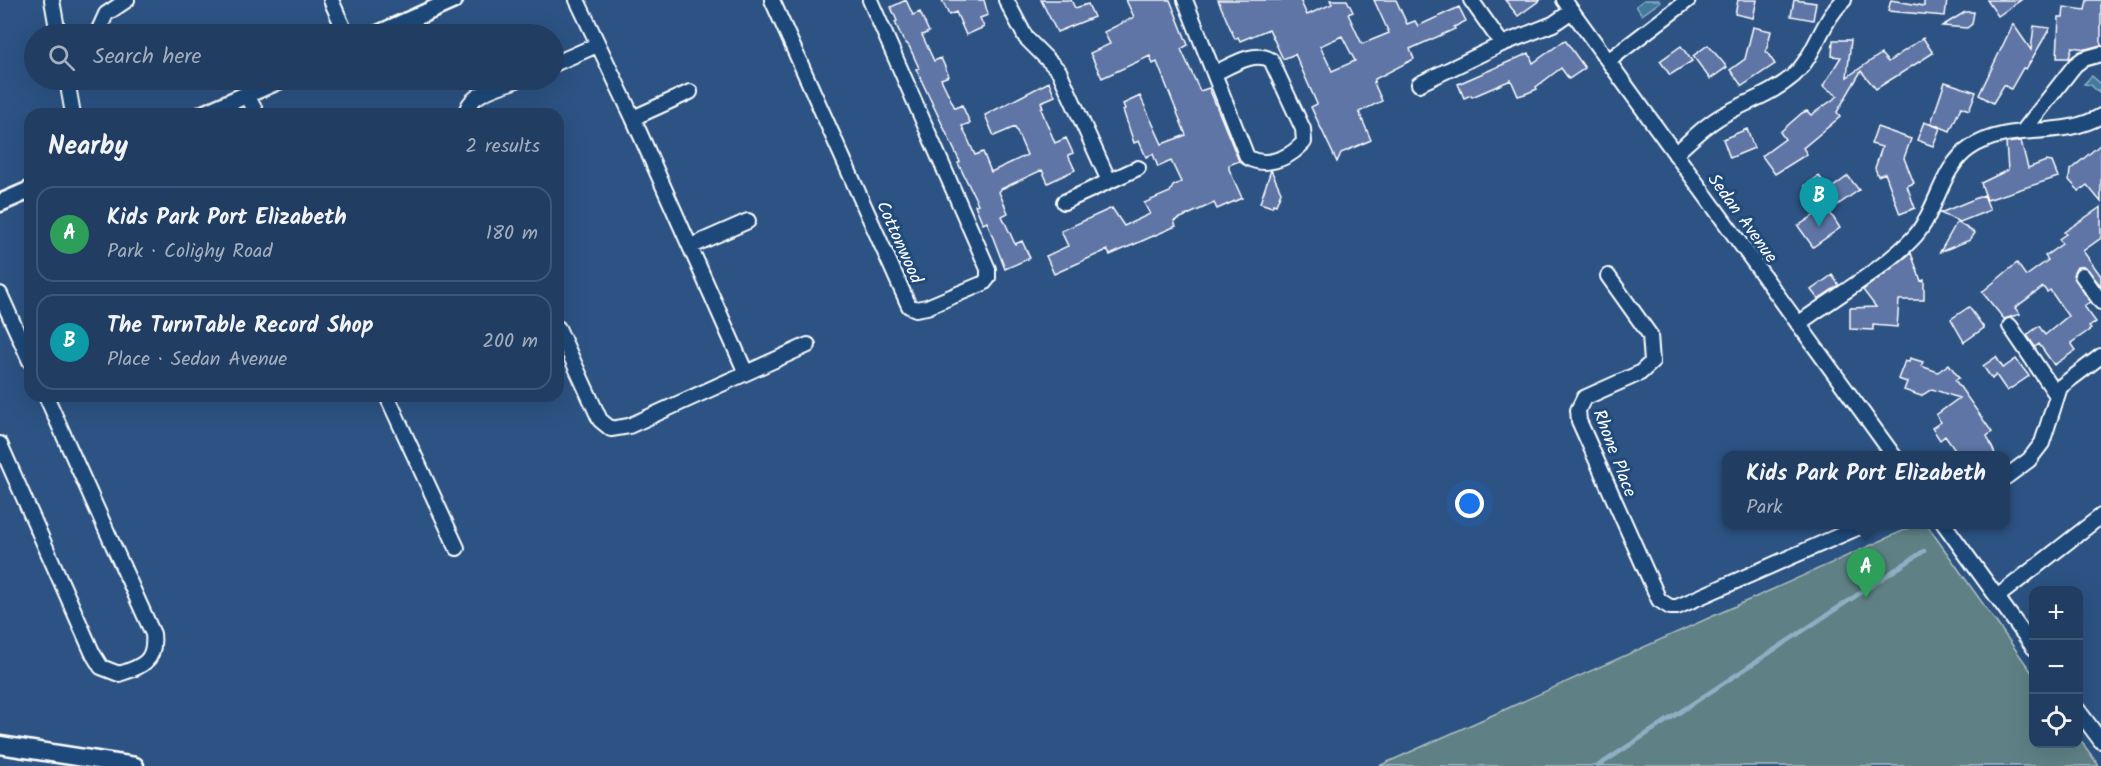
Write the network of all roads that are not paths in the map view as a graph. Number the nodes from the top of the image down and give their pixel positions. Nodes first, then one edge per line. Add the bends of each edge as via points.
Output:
1 (52, 0) edge
2 (127, 0) edge
3 (331, 0) edge
4 (454, 0) edge
5 (577, 0) edge
6 (772, 0) edge
7 (870, 0) edge
8 (1006, 0) edge
9 (1185, 0) edge
10 (1471, 0) edge
11 (1688, 0) edge
12 (1844, 0) edge
13 (1568, 5) edge
14 (56, 24) edge
15 (102, 24) edge
16 (342, 24) edge
17 (400, 24) edge
18 (1502, 44) junction
19 (597, 45) junction
20 (2101, 54) edge
21 (564, 60) edge
22 (1608, 61) junction
23 (1215, 73) junction
24 (1419, 84) dead end
25 (69, 90) edge
26 (258, 90) edge
27 (493, 90) edge
28 (690, 92) dead end
29 (247, 95) junction
30 (73, 108) edge
31 (217, 108) edge
32 (254, 108) edge
33 (468, 108) edge
34 (2101, 116) edge
35 (633, 118) junction
36 (2024, 130) junction
37 (1675, 154) junction
38 (1138, 168) dead end
39 (1109, 181) junction
40 (24, 193) edge
41 (1064, 202) dead end
42 (0, 203) edge
43 (748, 221) dead end
44 (691, 246) junction
45 (2082, 275) dead end
46 (1608, 276) dead end
47 (0, 294) edge
48 (2101, 302) edge
49 (1798, 324) junction
50 (2010, 326) dead end
51 (564, 341) edge
52 (807, 345) dead end
53 (24, 348) edge
54 (2101, 356) edge
55 (746, 373) junction
56 (2056, 394) junction
57 (49, 402) edge
58 (390, 402) edge
59 (0, 444) edge
60 (1890, 451) edge
61 (2010, 474) edge
62 (2101, 516) edge
63 (1857, 529) edge
64 (1947, 529) edge
65 (457, 548) dead end
66 (1997, 597) junction
67 (2029, 641) edge
68 (2083, 716) edge
69 (2101, 741) edge
70 (0, 745) edge
71 (129, 766) edge

1 - 14 street
2 - 15 street via 106,14
3 - 16 street
4 - 17 street
5 - 19 street
6 - 7 street, Cottonwood via 909,306 921,308 984,283 988,269
8 - 39 street via 1026,38 1059,71
9 - 23 street
10 - 18 street
11 - 22 street
12 - 37 street via 1795,74 1772,91 1711,123
13 - 18 street via 1553,24
13 - 22 street, Sedan Avenue
18 - 24 street
19 - 21 street
19 - 35 street
20 - 36 street via 2075,65
22 - 37 street, Sedan Avenue
23 - 23 street via 1247,157 1267,163 1304,142 1303,129 1271,60 1251,57
25 - 30 street
26 - 29 street
27 - 33 street via 472,99
28 - 35 street
29 - 31 street
29 - 32 street
34 - 36 street via 2060,130
35 - 44 street
36 - 49 street via 1994,136 1967,150 1949,173 1916,235
37 - 49 street, Sedan Avenue
38 - 39 street
39 - 41 street
40 - 42 street
43 - 44 street
44 - 55 street
45 - 48 street
46 - 63 street, Rhone Place via 1644,324 1654,354 1652,362 1640,373 1584,398 1578,410 1579,421 1654,592 1664,604 1677,607
47 - 53 street
49 - 60 street, Sedan Avenue
50 - 56 street
51 - 55 street via 600,420 611,429 629,426
52 - 55 street
54 - 56 street via 2072,376
56 - 61 street via 2042,443 2029,460
57 - 59 street via 153,634 152,656 146,663 119,674 101,667
58 - 65 street
62 - 66 street
64 - 66 street
66 - 67 street
68 - 69 street
70 - 71 street

